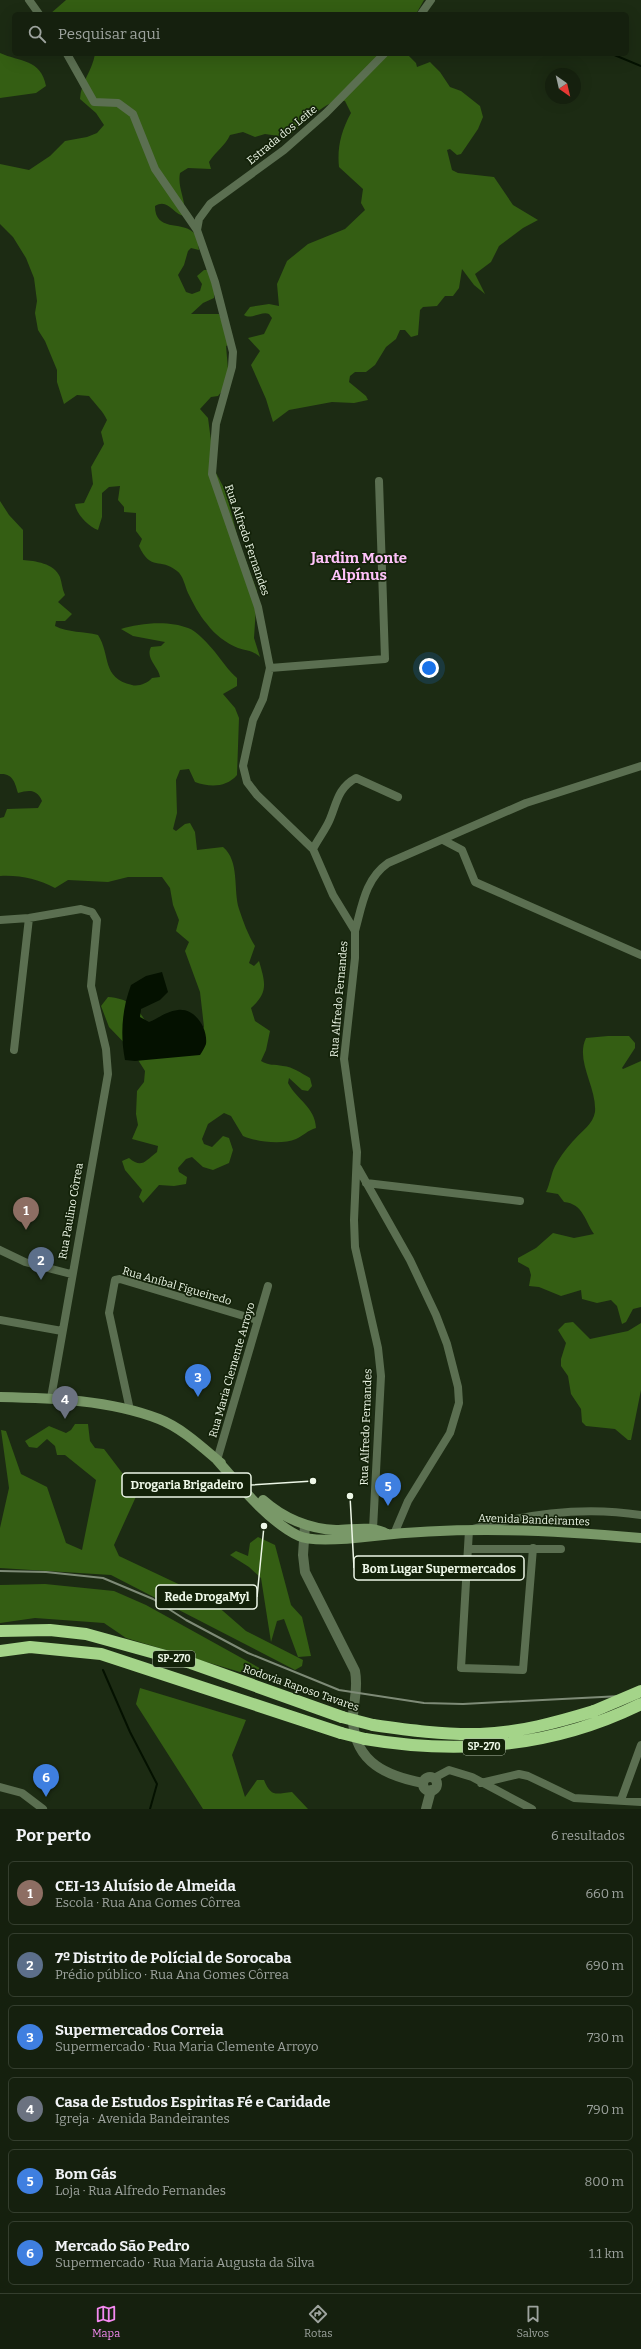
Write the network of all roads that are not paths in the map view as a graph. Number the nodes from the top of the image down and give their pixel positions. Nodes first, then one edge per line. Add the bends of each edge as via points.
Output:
1 (29, 0) edge
2 (431, 0) edge
3 (38, 12) edge
4 (422, 12) edge
5 (68, 56) edge
6 (382, 56) edge
7 (197, 230) junction
8 (380, 481) dead end
9 (270, 668) junction
10 (641, 766) edge
11 (398, 797) dead end
12 (443, 840) junction
13 (313, 849) junction
14 (29, 918) junction
15 (0, 920) edge
16 (355, 932) junction
17 (641, 955) edge
18 (14, 1050) dead end
19 (358, 1167) junction
20 (366, 1183) junction
21 (520, 1201) dead end
22 (0, 1250) edge
23 (71, 1274) junction
24 (268, 1286) dead end
25 (0, 1320) edge
26 (257, 1320) junction
27 (62, 1331) junction
28 (0, 1397) edge
29 (51, 1398) junction
30 (130, 1410) junction
31 (217, 1460) junction
32 (641, 1515) edge
33 (305, 1525) junction
34 (373, 1529) junction
35 (469, 1530) junction
36 (390, 1534) junction
37 (599, 1534) junction
38 (305, 1538) junction
39 (641, 1538) edge
40 (641, 1545) edge
41 (533, 1548) junction
42 (468, 1549) junction
43 (561, 1549) dead end
44 (0, 1631) edge
45 (0, 1651) edge
46 (641, 1691) edge
47 (641, 1704) edge
48 (597, 1716) junction
49 (641, 1745) edge
50 (434, 1778) junction
51 (423, 1782) junction
52 (481, 1783) junction
53 (0, 1787) edge
54 (431, 1790) junction
55 (621, 1800) junction
56 (641, 1802) edge
57 (42, 1809) edge
58 (426, 1809) edge
59 (532, 1809) edge

1 - 3 street
2 - 4 street
5 - 7 street, Rua Alfredo Fernandes via 94,102 118,103 133,114 155,169
6 - 7 street, Estrada dos Leite via 342,98 290,144 210,204 200,219
7 - 9 street, Rua Alfredo Fernandes via 215,282 233,352 232,368 216,424 212,474 246,566 258,607
8 - 9 street via 385,659
9 - 13 street, Rua Alfredo Fernandes via 263,699 253,720 243,766 248,782 257,795
10 - 12 street via 526,803
11 - 13 street via 356,778 352,780 334,802 330,819
12 - 16 street via 401,856 378,870 368,886
12 - 17 street via 462,850 475,882
13 - 16 street, Rua Alfredo Fernandes via 333,895
14 - 15 street
14 - 18 street
14 - 23 street, Rua Paulino Côrrea via 81,909 92,912 97,920 91,986 106,1049 108,1074
16 - 19 street, Rua Alfredo Fernandes via 355,958 344,1059
19 - 20 street
19 - 34 street, Rua Alfredo Fernandes via 354,1220 355,1247 378,1348 381,1376
20 - 21 street
20 - 36 street via 410,1260 436,1316 447,1344 459,1403 450,1433
22 - 23 street via 25,1262
23 - 27 street, Rua Paulino Côrrea
24 - 26 street, Rua Maria Clemente Arroyo
25 - 27 street
26 - 30 street, Rua Aníbal Figueiredo via 120,1279 115,1280 110,1313
26 - 31 street, Rua Maria Clemente Arroyo
27 - 29 street, Rua Paulino Côrrea
28 - 29 main road, Avenida Bandeirantes
29 - 30 main road, Avenida Bandeirantes
30 - 31 main road, Avenida Bandeirantes via 161,1419 189,1437
31 - 33 main road, Avenida Bandeirantes via 268,1504 293,1521
31 - 38 main road, Avenida Bandeirantes via 251,1498 282,1525
32 - 35 street, Avenida Bandeirantes via 607,1512 547,1514 506,1519
33 - 34 main road, Avenida Bandeirantes via 334,1530
33 - 38 street
34 - 36 main road, Avenida Bandeirantes
35 - 36 main road, Avenida Bandeirantes
35 - 37 main road, Avenida Bandeirantes
35 - 42 street
36 - 38 main road, Avenida Bandeirantes via 355,1538
37 - 39 main road, Avenida Bandeirantes
37 - 40 main road, Avenida Bandeirantes
38 - 51 street via 302,1555 305,1572 352,1664 358,1686 353,1721 359,1747 365,1757 399,1778
41 - 42 street
41 - 42 street via 522,1671 461,1668
41 - 43 street
44 - 48 highway, Rodovia Raposo Tavares / SP-270, bridge via 50,1630 86,1634 191,1664 342,1717 373,1725 426,1733 481,1734
45 - 48 highway, Rodovia Raposo Tavares / SP-270, bridge via 30,1647 101,1654 341,1733 365,1739 433,1748 480,1747 534,1740
46 - 48 highway, Rodovia Raposo Tavares / SP-270, bridge
47 - 48 highway, Rodovia Raposo Tavares / SP-270
49 - 55 street
50 - 51 street via 428,1777
50 - 52 street via 449,1770 472,1777
50 - 54 street via 436,1786
51 - 54 street via 424,1788
52 - 55 street via 519,1774 574,1798
52 - 59 street
53 - 57 street via 22,1793
54 - 58 street
55 - 56 street

